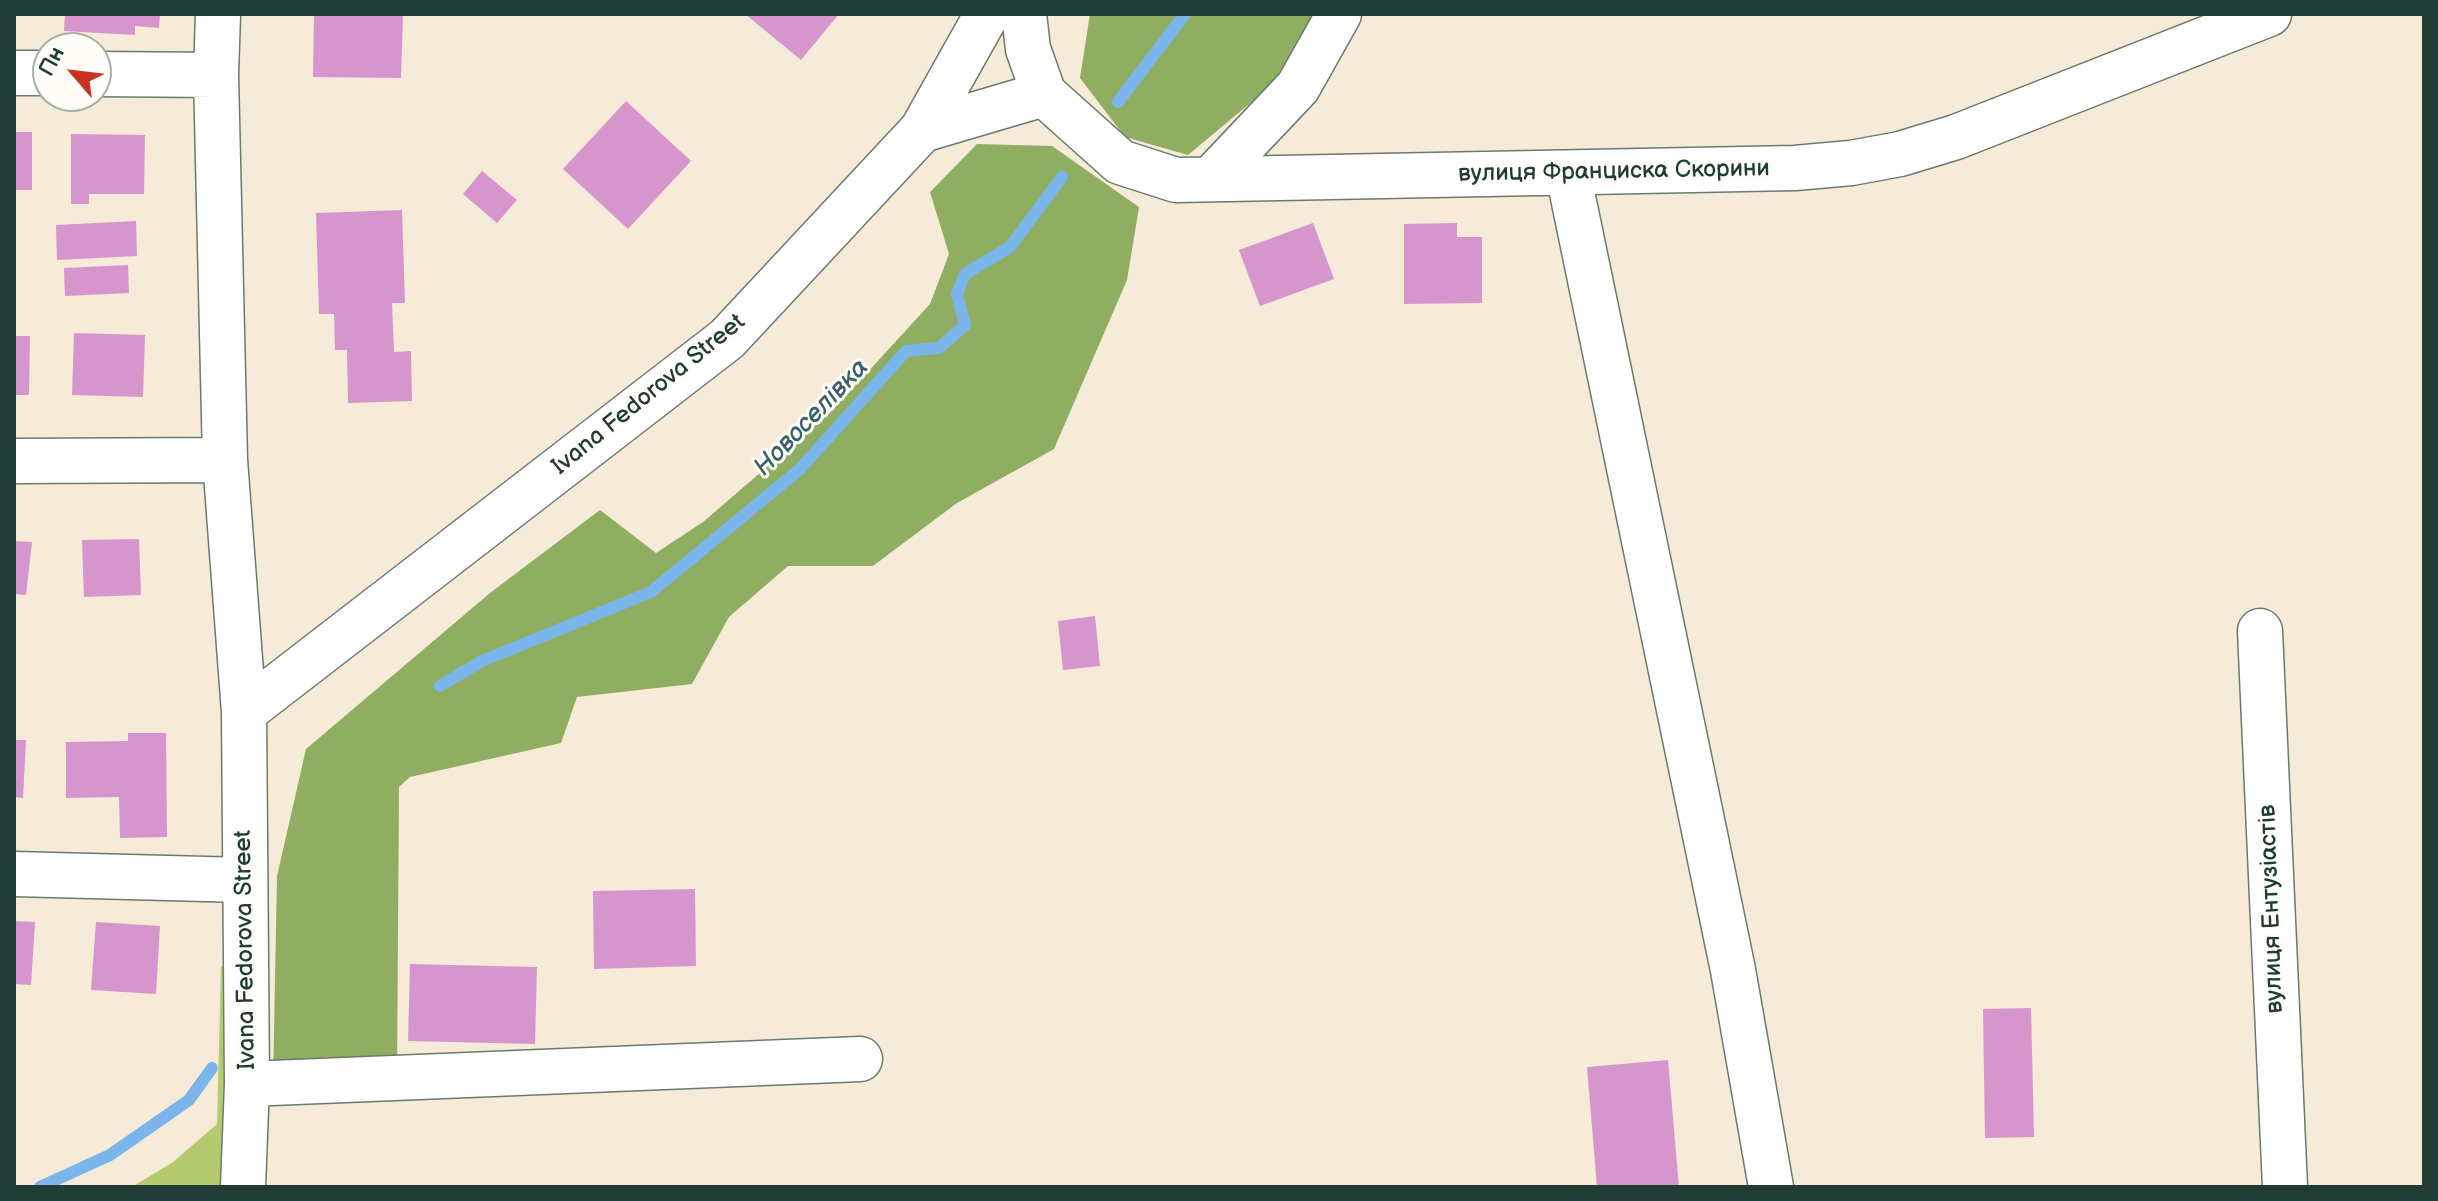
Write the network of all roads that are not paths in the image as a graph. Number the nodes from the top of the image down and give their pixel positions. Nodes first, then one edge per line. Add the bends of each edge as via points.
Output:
1 (218, 14) edge
2 (987, 14) edge
3 (1024, 14) edge
4 (1339, 14) edge
5 (2269, 14) edge
6 (112, 74) edge
7 (216, 75) junction
8 (1044, 94) junction
9 (922, 130) junction
10 (1568, 173) junction
11 (1211, 179) junction
12 (225, 460) junction
13 (14, 461) edge
14 (2260, 631) dead end
15 (244, 712) junction
16 (14, 874) edge
17 (244, 880) junction
18 (860, 1059) dead end
19 (247, 1084) junction
20 (243, 1187) edge
21 (1771, 1187) edge
22 (2285, 1187) edge

1 - 7 street, Ivana Fedorova Street
2 - 9 street, Ivana Fedorova Street
3 - 8 street, вулиця Франциска Скорини via 1028,49
4 - 11 street via 1298,87
5 - 10 street, вулиця Франциска Скорини via 1900,154 1795,168
6 - 7 street
7 - 12 street, Ivana Fedorova Street
8 - 9 street
8 - 11 street, вулиця Франциска Скорини via 1120,162 1176,180
9 - 15 street, Ivana Fedorova Street via 727,339
10 - 11 street, вулиця Франциска Скорини
10 - 21 street via 1733,970
12 - 13 street
12 - 15 street, Ivana Fedorova Street
14 - 22 street, вулиця Ентузіастів
15 - 17 street, Ivana Fedorova Street
16 - 17 street
17 - 19 street, Ivana Fedorova Street
18 - 19 street
19 - 20 street, Ivana Fedorova Street

